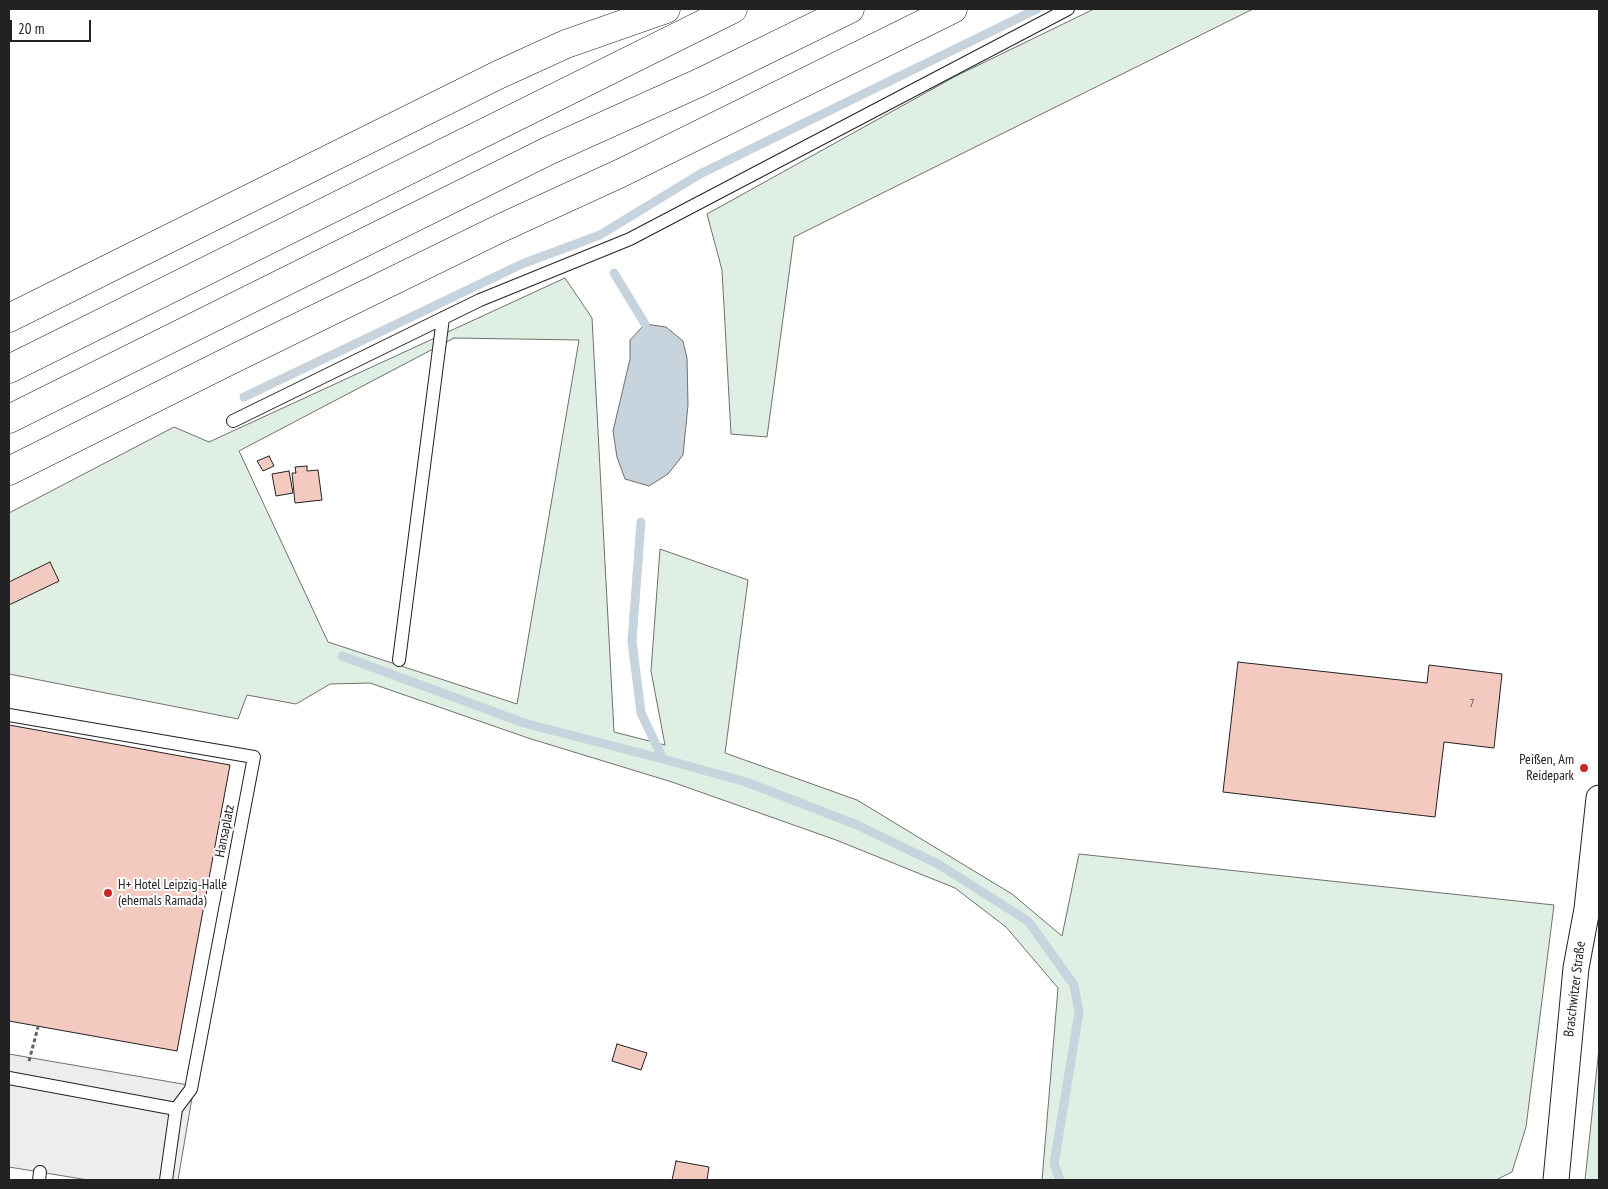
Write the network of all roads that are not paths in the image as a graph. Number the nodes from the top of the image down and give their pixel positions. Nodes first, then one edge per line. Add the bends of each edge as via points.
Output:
1 (666, 9) edge
2 (733, 9) edge
3 (850, 9) edge
4 (953, 9) edge
5 (1068, 9) edge
6 (9, 318) edge
7 (443, 318) junction
8 (9, 369) edge
9 (9, 419) edge
10 (233, 421) dead end
11 (9, 471) edge
12 (399, 660) dead end
13 (9, 715) edge
14 (1599, 798) edge
15 (9, 1078) edge
16 (176, 1108) junction
17 (166, 1180) edge
18 (1556, 1180) edge

1 - 6 highway via 566,44 498,75
2 - 8 highway
3 - 9 highway via 701,82 548,151
4 - 11 highway
5 - 7 lane via 630,238
7 - 10 lane
7 - 12 lane
13 - 16 lane, Hansaplatz via 254,757 192,1089
14 - 18 street, Braschwitzer Straße via 1576,968
15 - 16 lane
16 - 17 lane

